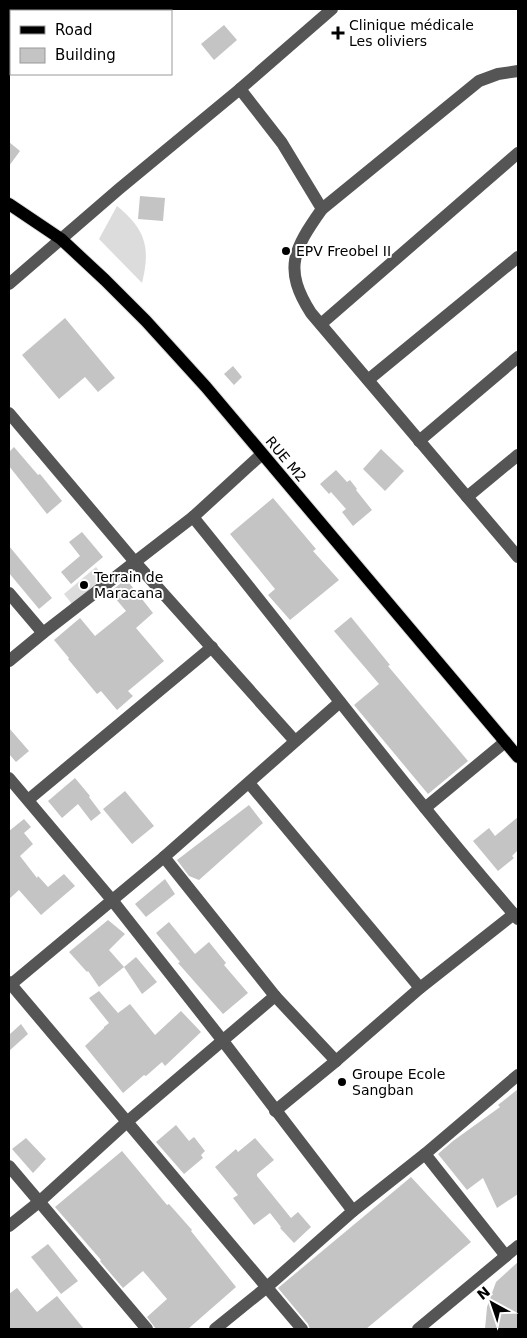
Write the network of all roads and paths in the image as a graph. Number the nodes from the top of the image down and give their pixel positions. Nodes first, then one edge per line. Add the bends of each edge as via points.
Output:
1 (332, 9) edge
2 (518, 72) edge
3 (240, 89) junction
4 (518, 153) edge
5 (9, 204) edge
6 (322, 209) junction
7 (61, 239) junction
8 (518, 257) edge
9 (9, 284) edge
10 (321, 324) junction
11 (518, 357) edge
12 (368, 380) junction
13 (9, 413) edge
14 (419, 441) junction
15 (262, 454) junction
16 (518, 455) edge
17 (467, 497) junction
18 (193, 517) junction
19 (517, 555) edge
20 (135, 562) junction
21 (9, 593) edge
22 (43, 633) junction
23 (212, 647) junction
24 (9, 661) edge
25 (340, 702) junction
26 (295, 741) junction
27 (505, 742) junction
28 (518, 757) edge
29 (9, 778) edge
30 (249, 783) junction
31 (28, 800) junction
32 (425, 808) junction
33 (164, 857) junction
34 (112, 900) junction
35 (516, 916) edge
36 (9, 984) edge
37 (420, 988) junction
38 (275, 996) junction
39 (223, 1042) junction
40 (336, 1061) junction
41 (518, 1075) edge
42 (276, 1111) junction
43 (128, 1121) junction
44 (425, 1154) junction
45 (9, 1166) edge
46 (39, 1202) junction
47 (353, 1211) junction
48 (9, 1226) edge
49 (518, 1246) edge
50 (506, 1256) junction
51 (266, 1287) junction
52 (147, 1329) edge
53 (215, 1329) edge
54 (302, 1329) edge
55 (419, 1329) edge

1 - 3 street
2 - 6 street via 498,74 479,81
3 - 6 street via 282,143
3 - 7 street
4 - 10 street
5 - 7 main road, RUE M2
6 - 10 street via 296,252 294,268 301,297
7 - 9 street
7 - 15 main road, RUE M2 via 146,322
8 - 12 street
10 - 12 street
11 - 14 street
12 - 14 street
13 - 20 street
14 - 17 street
15 - 18 street
15 - 27 main road, RUE M2
16 - 17 street
17 - 19 street
18 - 20 street
18 - 25 street
20 - 22 street
20 - 23 street
21 - 22 street
22 - 24 street
23 - 26 street
23 - 31 street
25 - 26 street
25 - 32 street
26 - 30 street
27 - 28 main road, RUE M2
27 - 32 street
29 - 31 street
30 - 33 street
30 - 37 street
31 - 34 street
32 - 35 street
33 - 34 street
33 - 38 street
34 - 36 street
34 - 39 street
35 - 37 street
36 - 43 street
37 - 40 street
38 - 39 street
38 - 40 street
39 - 42 street
39 - 43 street
40 - 42 street
41 - 44 street
42 - 47 street
43 - 46 street
43 - 51 street
44 - 47 street
44 - 50 street
45 - 46 street
46 - 48 street
46 - 52 street
47 - 51 street
49 - 50 street
50 - 55 street
51 - 53 street
51 - 54 street

